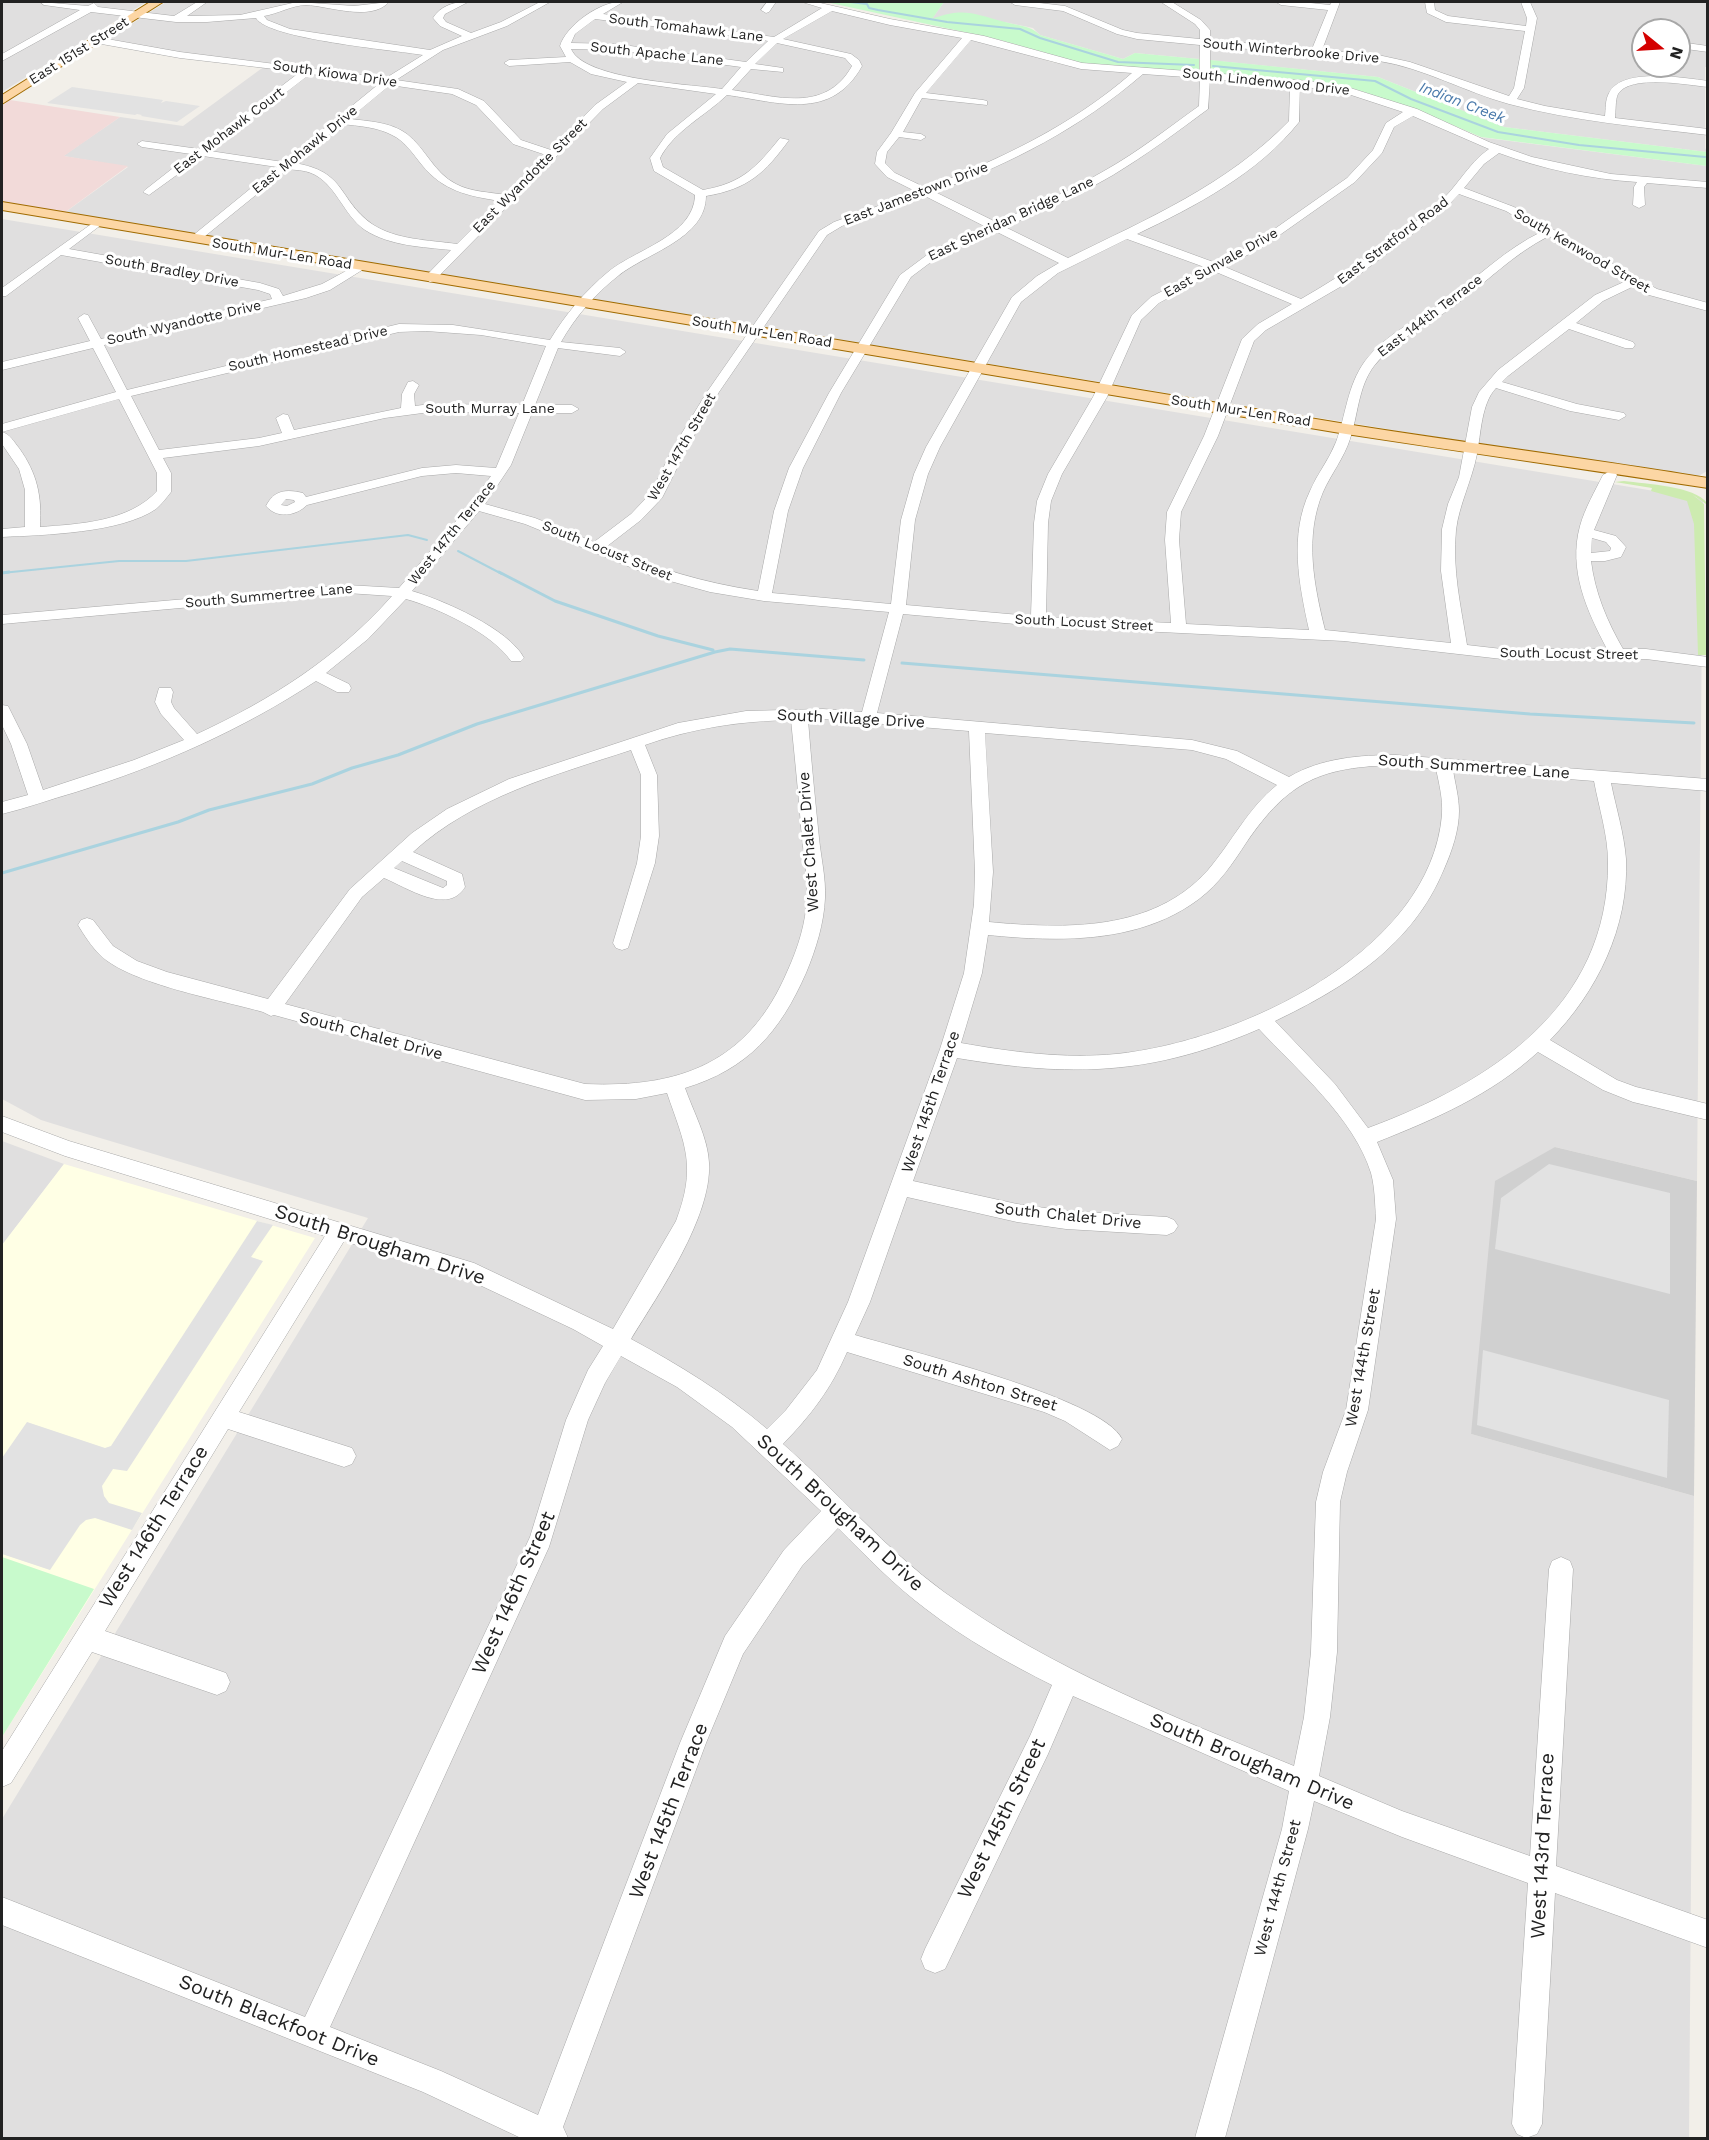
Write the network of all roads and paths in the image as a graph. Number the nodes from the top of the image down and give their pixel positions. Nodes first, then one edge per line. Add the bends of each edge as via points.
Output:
1 (44, 2) edge
2 (102, 2) edge
3 (157, 2) edge
4 (203, 2) edge
5 (304, 2) edge
6 (385, 2) edge
7 (463, 2) edge
8 (546, 2) edge
9 (618, 2) edge
10 (807, 2) edge
11 (1015, 2) edge
12 (1166, 2) edge
13 (1281, 2) edge
14 (1430, 2) edge
15 (1526, 2) edge
16 (1334, 5) edge
17 (91, 8) junction
18 (831, 8) junction
19 (137, 14) junction
20 (260, 15) junction
21 (595, 16) junction
22 (176, 19) junction
23 (890, 22) junction
24 (1530, 29) junction
25 (881, 30) dead end
26 (470, 36) junction
27 (969, 36) junction
28 (96, 40) junction
29 (776, 40) junction
30 (1204, 43) junction
31 (565, 46) junction
32 (1691, 47) edge
33 (1707, 49) edge
34 (1316, 52) junction
35 (432, 53) junction
36 (1414, 54) dead end
37 (2, 58) edge
38 (572, 59) junction
39 (1054, 60) junction
40 (509, 63) dead end
41 (1401, 63) junction
42 (749, 64) junction
43 (1041, 68) dead end
44 (309, 70) junction
45 (780, 70) dead end
46 (1140, 70) junction
47 (1204, 75) junction
48 (636, 80) junction
49 (389, 81) junction
50 (1296, 83) junction
51 (1707, 84) edge
52 (723, 92) junction
53 (919, 95) junction
54 (3, 98) edge
55 (1511, 101) junction
56 (983, 104) dead end
57 (1413, 111) junction
58 (1610, 120) junction
59 (340, 121) junction
60 (1707, 132) edge
61 (896, 134) junction
62 (921, 137) dead end
63 (784, 140) dead end
64 (142, 144) dead end
65 (1497, 149) junction
66 (200, 152) junction
67 (553, 153) junction
68 (287, 164) junction
69 (1643, 181) junction
70 (1707, 185) edge
71 (1458, 190) junction
72 (149, 192) dead end
73 (927, 193) junction
74 (700, 194) junction
75 (508, 199) junction
76 (1639, 205) dead end
77 (6, 208) edge
78 (97, 223) junction
79 (996, 227) junction
80 (1549, 232) junction
81 (1128, 235) junction
82 (195, 239) junction
83 (459, 248) junction
84 (58, 251) junction
85 (1067, 262) junction
86 (361, 267) junction
87 (1217, 268) junction
88 (430, 278) junction
89 (1634, 282) junction
90 (2, 293) edge
91 (279, 301) junction
92 (585, 303) junction
93 (1302, 304) junction
94 (1707, 307) edge
95 (84, 318) dead end
96 (1567, 324) junction
97 (754, 331) junction
98 (98, 344) junction
99 (551, 345) junction
100 (1629, 345) dead end
101 (862, 349) junction
102 (620, 352) dead end
103 (2, 366) edge
104 (977, 368) junction
105 (1492, 383) junction
106 (413, 385) dead end
107 (1104, 388) junction
108 (124, 394) junction
109 (1222, 408) junction
110 (526, 409) junction
111 (573, 410) dead end
112 (408, 411) junction
113 (1620, 416) dead end
114 (283, 418) dead end
115 (2, 428) edge
116 (1346, 429) junction
117 (2, 436) edge
118 (290, 436) junction
119 (1472, 449) junction
120 (155, 455) junction
121 (1509, 455) junction
122 (500, 472) junction
123 (1610, 475) junction
124 (1707, 483) edge
125 (1707, 492) edge
126 (302, 502) dead end
127 (475, 506) junction
128 (32, 531) junction
129 (1586, 532) junction
130 (2, 533) edge
131 (595, 548) junction
132 (1584, 557) junction
133 (403, 593) junction
134 (764, 597) junction
135 (897, 609) junction
136 (2, 620) edge
137 (1038, 621) junction
138 (1179, 628) junction
139 (1318, 634) junction
140 (1460, 649) junction
141 (1617, 653) junction
142 (516, 658) dead end
143 (1707, 662) edge
144 (315, 674) junction
145 (343, 688) dead end
146 (165, 692) dead end
147 (2, 710) edge
148 (799, 714) junction
149 (868, 718) junction
150 (977, 727) junction
151 (195, 742) junction
152 (636, 742) junction
153 (1443, 763) junction
154 (1601, 777) junction
155 (1288, 783) junction
156 (1707, 785) edge
157 (37, 798) junction
158 (2, 808) edge
159 (400, 853) junction
160 (381, 870) junction
161 (87, 925) dead end
162 (980, 928) junction
163 (622, 942) dead end
164 (271, 1009) junction
165 (1262, 1020) junction
166 (1537, 1042) junction
167 (950, 1049) junction
168 (673, 1083) junction
169 (1707, 1112) edge
170 (2, 1124) edge
171 (1364, 1138) junction
172 (901, 1187) junction
173 (1167, 1226) dead end
174 (339, 1231) junction
175 (617, 1341) junction
176 (843, 1341) junction
177 (222, 1417) junction
178 (1110, 1439) dead end
179 (768, 1444) junction
180 (344, 1456) dead end
181 (837, 1512) junction
182 (1560, 1569) dead end
183 (86, 1637) junction
184 (1067, 1679) junction
185 (217, 1682) dead end
186 (2, 1774) edge
187 (1304, 1785) junction
188 (1541, 1876) junction
189 (2, 1911) edge
190 (1707, 1935) edge
191 (935, 1959) dead end
192 (312, 2034) junction
193 (1527, 2124) dead end
194 (549, 2137) edge
195 (1210, 2139) edge

1 - 17 street
2 - 17 street
3 - 19 main road, East 151st Street
4 - 22 street
5 - 6 street via 348,10
5 - 20 street
7 - 26 street via 438,18
8 - 26 street, East Mohawk Drive
9 - 21 street
10 - 18 street, South Lindenwood Drive
11 - 30 street, South Winterbrooke Drive via 1065,9 1128,35
12 - 30 street, East Sheridan Bridge Lane via 1202,26
13 - 16 street
14 - 24 street via 1430,11 1446,19
15 - 24 street via 1532,18
16 - 34 street
17 - 19 street
17 - 37 street
18 - 23 street, South Lindenwood Drive
18 - 29 street
19 - 22 street
19 - 28 main road, East 151st Street
20 - 22 street via 221,21
20 - 35 street via 263,22 288,32
21 - 29 street, South Tomahawk Lane
21 - 31 street via 570,33
23 - 25 street
23 - 27 street, South Lindenwood Drive
24 - 55 street via 1519,88
26 - 35 street, East Mohawk Drive
27 - 39 street, South Lindenwood Drive
27 - 53 street
28 - 44 street, South Kiowa Drive via 180,56
28 - 54 main road, East 151st Street
29 - 42 street
29 - 52 street, South Tomahawk Lane via 848,56 857,66 837,93 821,100 800,102
30 - 34 street, South Winterbrooke Drive
30 - 47 street, East Sheridan Bridge Lane
31 - 38 street
31 - 42 street, South Apache Lane via 616,47
32 - 33 street
34 - 41 street, South Winterbrooke Drive
35 - 49 street, East Mohawk Drive
36 - 41 street
38 - 40 street
38 - 48 street via 597,72
39 - 43 street
39 - 46 street, South Lindenwood Drive
41 - 55 street, South Winterbrooke Drive
42 - 45 street, South Apache Lane
42 - 52 street
44 - 49 street, South Kiowa Drive
44 - 66 street, East Mohawk Court
46 - 47 street, South Lindenwood Drive
46 - 73 street, East Jamestown Drive via 1120,90 1055,132 991,166
47 - 50 street, South Lindenwood Drive
47 - 79 street, East Sheridan Bridge Lane via 1206,101 1198,113 1107,174
48 - 52 street
48 - 67 street, East Wyandotte Street via 599,107
49 - 59 street, East Mohawk Drive
49 - 67 street, South Kiowa Drive via 468,95 517,142
50 - 57 street, South Lindenwood Drive via 1353,92
50 - 81 street via 1294,122 1270,146 1201,194
51 - 58 street via 1661,79 1627,83 1613,95
52 - 74 street via 708,108 676,130 655,158 660,171
53 - 56 street
53 - 61 street
55 - 58 street, South Winterbrooke Drive
57 - 65 street, South Lindenwood Drive
57 - 87 street, East Sunvale Drive via 1390,125 1378,152 1351,180 1284,228
58 - 60 street, South Winterbrooke Drive
59 - 68 street, East Mohawk Drive
59 - 75 street via 378,126 400,135 446,184
61 - 62 street
61 - 73 street via 882,152 880,164 891,175
63 - 74 street via 749,180
64 - 66 street
65 - 69 street, South Lindenwood Drive via 1557,167
65 - 71 street, East Stratford Road via 1479,160
66 - 68 street
66 - 72 street, East Mohawk Court
67 - 75 street, East Wyandotte Street
68 - 82 street, East Mohawk Drive
68 - 83 street via 326,176 359,219 377,231
69 - 70 street, South Lindenwood Drive
69 - 76 street via 1639,186
71 - 80 street, South Kenwood Street via 1498,204
71 - 93 street, East Stratford Road via 1361,267
73 - 79 street
73 - 97 street, East Jamestown Drive via 838,224 823,233
74 - 92 street, West 147th Terrace via 700,210 684,229 616,271
75 - 83 street, East Wyandotte Street
77 - 78 main road, South Mur-Len Road
78 - 82 main road, South Mur-Len Road
78 - 84 street
79 - 85 street
79 - 101 street, East Sheridan Bridge Lane via 939,250 911,270
80 - 89 street, South Kenwood Street
80 - 116 street, East 144th Terrace via 1521,246 1456,299 1379,352 1361,376
81 - 85 street
81 - 87 street
82 - 86 main road, South Mur-Len Road
83 - 88 street, East Wyandotte Street
84 - 90 street
84 - 91 street, South Bradley Drive via 260,286 276,292
85 - 104 street via 1041,277 1016,300
86 - 88 main road, South Mur-Len Road
86 - 91 street, South Wyandotte Drive via 326,287
87 - 93 street
87 - 107 street, East Sunvale Drive via 1164,294 1145,309 1132,325
88 - 92 main road, South Mur-Len Road
89 - 94 street, South Kenwood Street via 1661,295
89 - 96 street via 1599,298
91 - 98 street, South Wyandotte Drive
92 - 97 main road, South Mur-Len Road
92 - 99 street, West 147th Terrace
93 - 109 street, East Stratford Road via 1248,339
95 - 98 street
96 - 100 street
96 - 105 street
97 - 101 main road, South Mur-Len Road
97 - 131 street, West 147th Street via 695,421 657,495 636,517
98 - 103 street, South Wyandotte Drive
98 - 108 street
99 - 102 street, South Homestead Drive
99 - 108 street, South Homestead Drive via 444,327 399,328
99 - 110 street, West 147th Terrace
101 - 104 main road, South Mur-Len Road
101 - 134 street via 815,429 785,495
104 - 107 main road, South Mur-Len Road
104 - 135 street via 933,447 913,497
105 - 113 street via 1583,410
105 - 119 street via 1479,407
106 - 112 street, South Murray Lane via 408,394
107 - 109 main road, South Mur-Len Road
107 - 137 street via 1044,501
108 - 115 street, South Homestead Drive
108 - 120 street
109 - 116 main road, South Mur-Len Road
109 - 138 street via 1174,512 1172,540
110 - 111 street, South Murray Lane
110 - 112 street, South Murray Lane
110 - 122 street, West 147th Terrace
112 - 118 street, South Murray Lane
114 - 118 street
116 - 119 main road, South Mur-Len Road
116 - 139 street, East 144th Terrace via 1306,522 1305,567
117 - 128 street via 19,455 32,480
118 - 120 street, South Murray Lane
119 - 121 main road, South Mur-Len Road
119 - 140 street via 1455,504 1447,548
120 - 128 street via 166,483 158,499 148,507 114,522
121 - 123 main road, South Mur-Len Road
121 - 124 main road, South Mur-Len Road via 1553,458
122 - 126 street via 422,472
122 - 127 street, West 147th Terrace
123 - 125 main road, South Mur-Len Road
123 - 129 street
127 - 131 street, South Locust Street via 530,520
127 - 133 street, West 147th Terrace
128 - 130 street
129 - 132 street
129 - 132 street via 1611,539 1619,546 1616,554
131 - 134 street, South Locust Street via 687,583
132 - 141 street via 1588,593
133 - 136 street, South Summertree Lane via 347,589
133 - 142 street, South Summertree Lane via 442,605 497,639
133 - 144 street, West 147th Terrace via 373,626
134 - 135 street, South Locust Street
135 - 137 street, South Locust Street
135 - 149 street
137 - 138 street, South Locust Street
138 - 139 street, South Locust Street
139 - 140 street, South Locust Street
140 - 141 street, South Locust Street via 1531,655
141 - 143 street, South Locust Street
144 - 145 street
144 - 151 street, West 147th Terrace via 263,708
146 - 151 street via 163,702 167,710
147 - 157 street via 19,744
148 - 149 street, South Village Drive
148 - 152 street, South Village Drive via 719,719
148 - 168 street, West Chalet Drive via 816,895 809,944 782,1006 751,1044 712,1070
149 - 150 street, South Village Drive
150 - 155 street, South Village Drive via 1192,745 1231,754
150 - 162 street, West 145th Terrace via 984,872
151 - 157 street, West 147th Terrace via 115,774
152 - 159 street, South Village Drive via 545,771 482,798 433,826
152 - 163 street via 649,775 650,837
153 - 154 street, South Summertree Lane
153 - 155 street, South Summertree Lane via 1347,763
153 - 165 street via 1450,818 1442,854 1432,879 1402,927 1353,972
154 - 156 street, South Summertree Lane
154 - 166 street via 1617,862 1611,919 1596,962 1576,997
155 - 162 street, South Summertree Lane via 1268,802 1209,880 1174,906 1098,930 1051,934
157 - 158 street, West 147th Terrace
159 - 160 street, South Village Drive
159 - 160 street via 456,878 456,887 448,894 436,894
160 - 164 street, South Village Drive via 343,909
161 - 164 street, South Chalet Drive via 107,951 130,966
162 - 167 street, West 145th Terrace via 973,973
164 - 168 street, South Chalet Drive via 572,1090 611,1093
165 - 167 street via 1172,1052 1105,1062 1045,1062
165 - 171 street, West 144th Street via 1345,1110
166 - 169 street via 1610,1085
166 - 171 street via 1473,1090
167 - 172 street, West 145th Terrace
168 - 175 street, West 146th Street via 699,1164 693,1204 686,1223
170 - 174 street, South Brougham Drive via 65,1148
171 - 187 street, West 144th Street via 1382,1177 1386,1219 1357,1410 1328,1502 1324,1652
172 - 173 street, South Chalet Drive via 1017,1213
172 - 176 street, West 145th Terrace
174 - 175 street, South Brougham Drive via 474,1272
174 - 177 street, West 146th Terrace
175 - 179 street, South Brougham Drive via 685,1380
175 - 192 street, West 146th Street via 577,1420 542,1539
176 - 178 street, South Ashton Street via 1047,1403 1073,1414
176 - 179 street, West 145th Terrace via 818,1388
177 - 180 street
177 - 183 street, West 146th Terrace
179 - 181 street, South Brougham Drive
181 - 184 street, South Brougham Drive via 934,1600 1020,1656
181 - 194 street, West 145th Terrace via 788,1565 734,1645 693,1743
182 - 188 street, West 143rd Terrace
183 - 185 street
183 - 186 street, West 146th Terrace
184 - 187 street, South Brougham Drive
184 - 191 street, West 145th Street
187 - 188 street, South Brougham Drive
187 - 195 street, West 144th Street
188 - 190 street, South Brougham Drive
188 - 193 street, West 143rd Terrace
189 - 192 street, South Blackfoot Drive
192 - 194 street, South Blackfoot Drive via 431,2081

